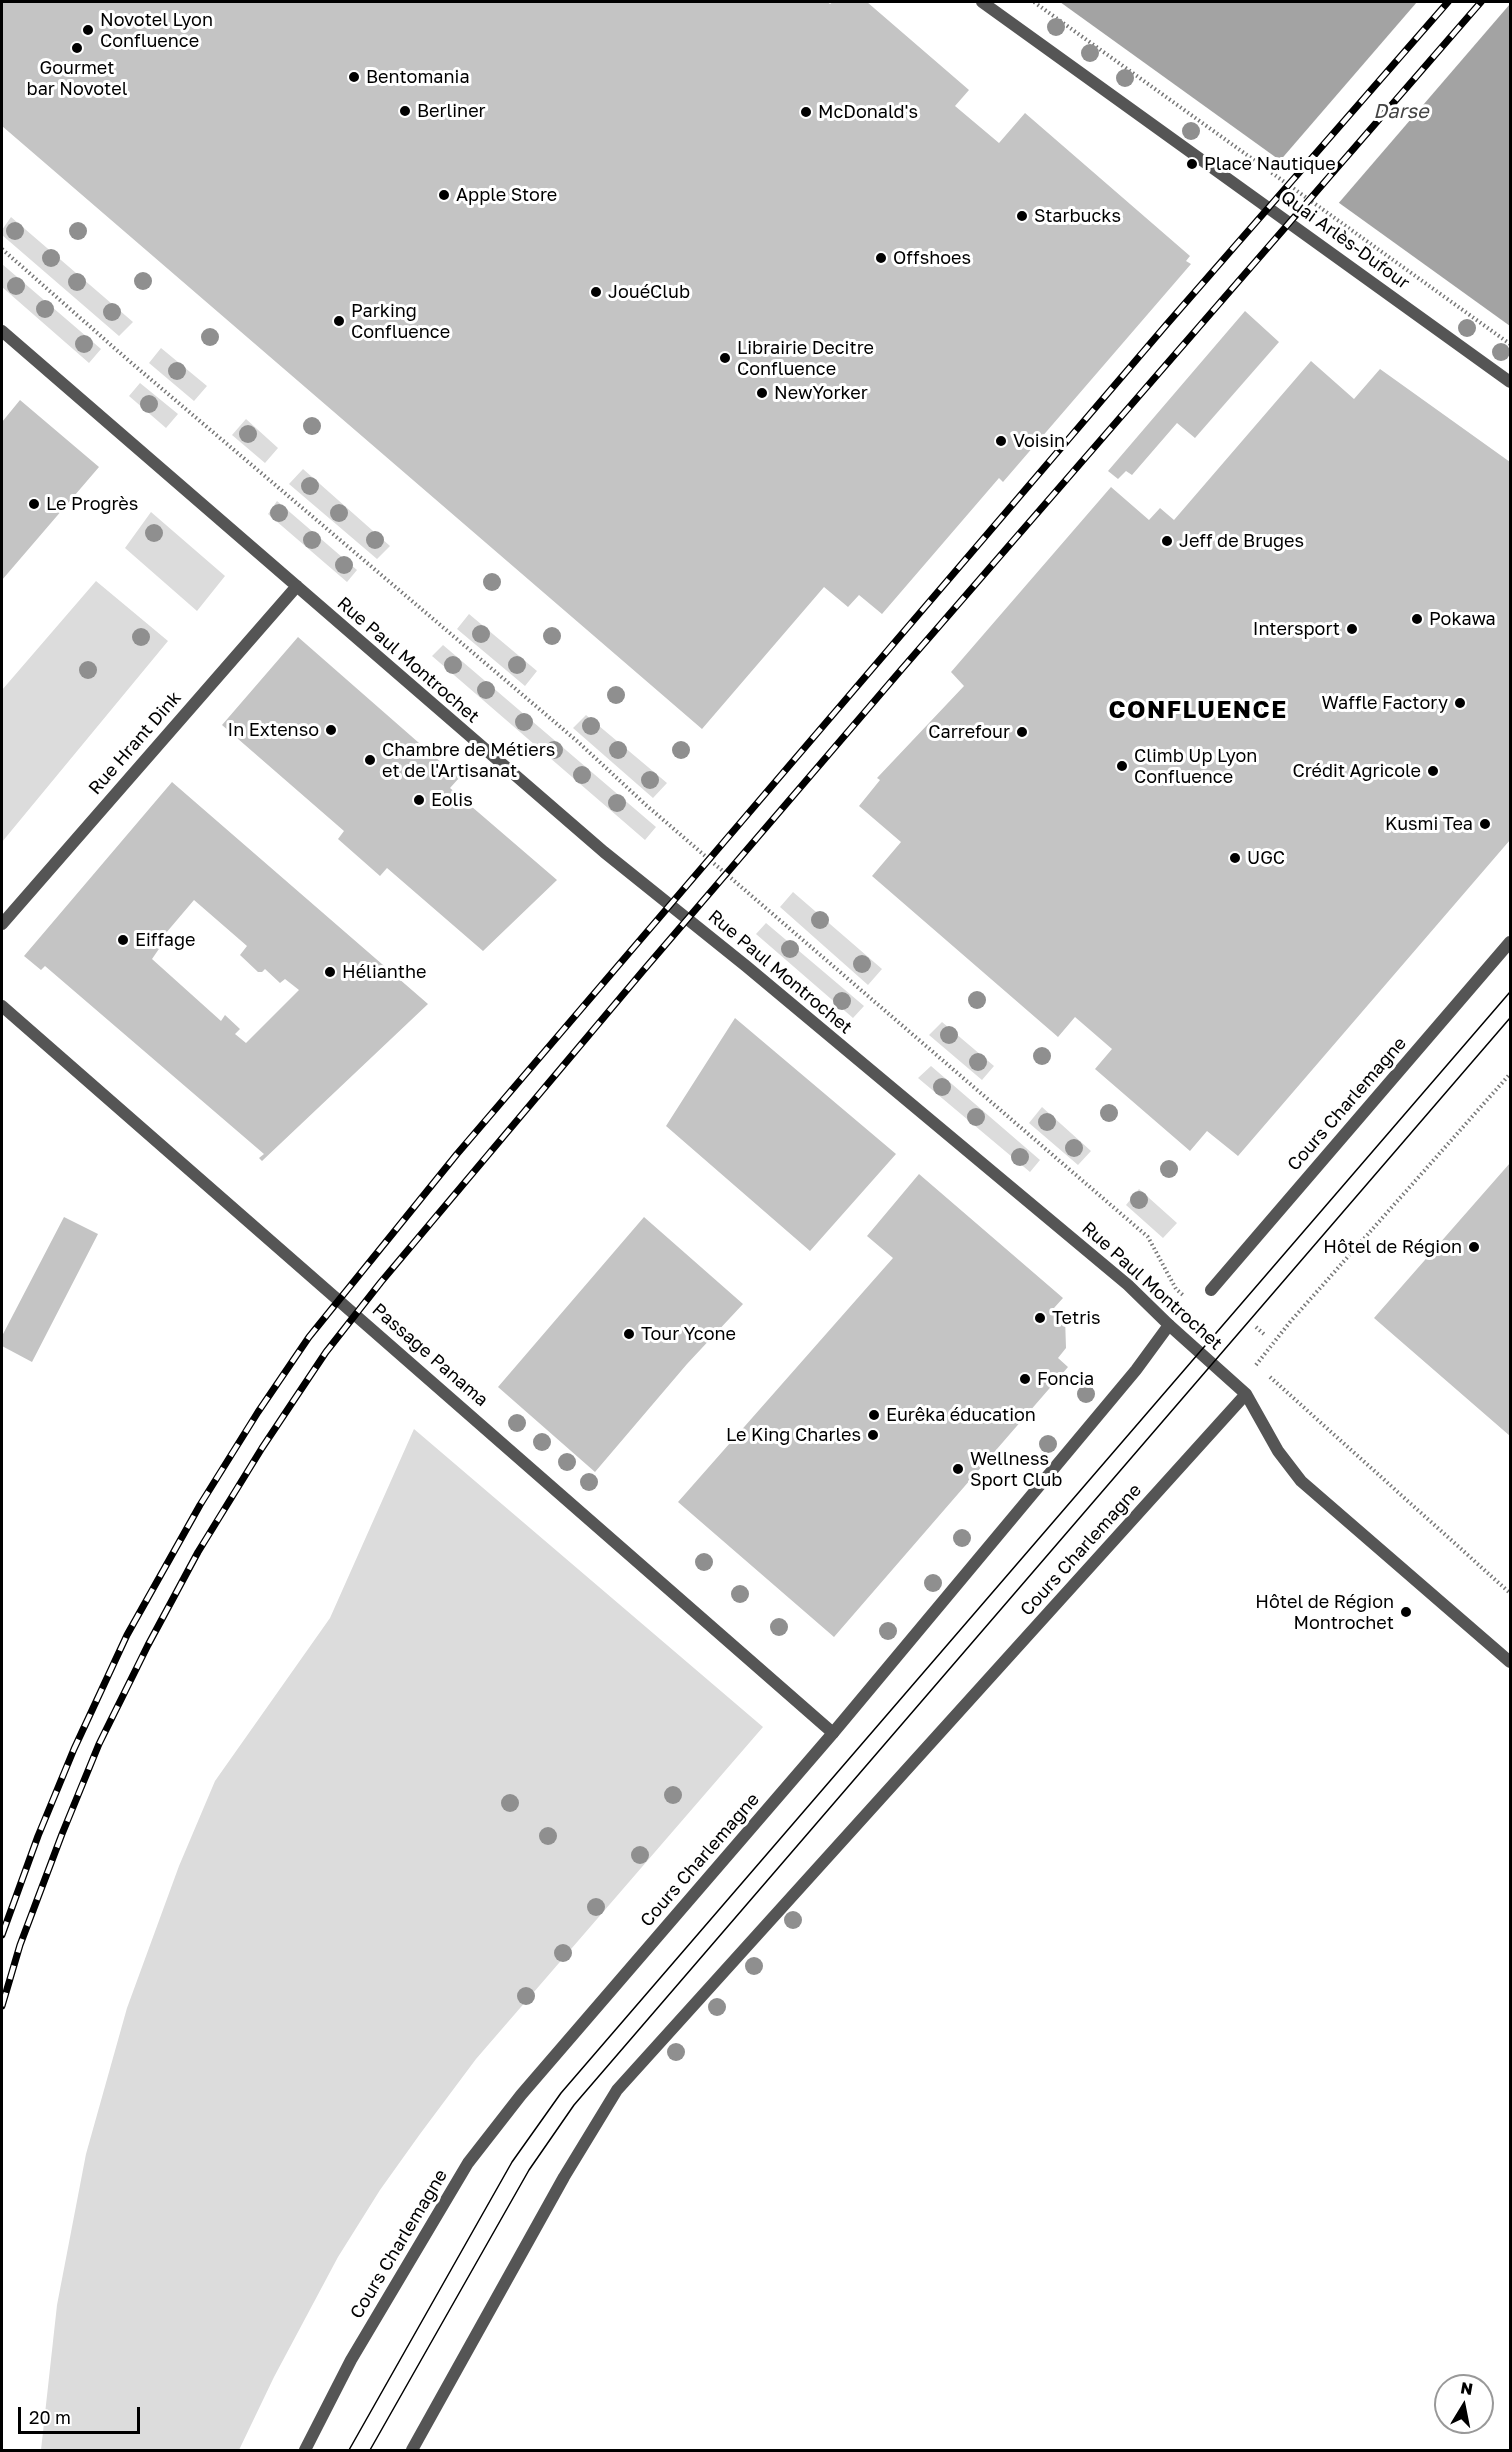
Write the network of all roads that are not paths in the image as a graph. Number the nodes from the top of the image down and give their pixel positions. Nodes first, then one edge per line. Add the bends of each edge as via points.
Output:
1 (982, 2) edge
2 (2, 331) edge
3 (1510, 382) edge
4 (297, 586) junction
5 (2, 924) edge
6 (1510, 942) edge
7 (2, 1006) edge
8 (1211, 1290) dead end
9 (1169, 1325) junction
10 (1246, 1394) junction
11 (1510, 1662) edge
12 (833, 1733) junction
13 (305, 2451) edge
14 (412, 2451) edge

1 - 3 street, Quai Arlès-Dufour
2 - 4 street, Rue Paul Montrochet
4 - 5 street, Rue Hrant Dink
4 - 9 street, Rue Paul Montrochet via 604,852 1108,1269
6 - 8 street, Cours Charlemagne
7 - 12 street, Passage Panama
9 - 10 street, Rue Paul Montrochet
9 - 12 street, Cours Charlemagne via 1136,1370
10 - 11 street, Rue Paul Montrochet via 1278,1451 1301,1481
10 - 14 street, Cours Charlemagne via 617,2090 564,2177
12 - 13 street, Cours Charlemagne via 520,2095 468,2163 351,2360

